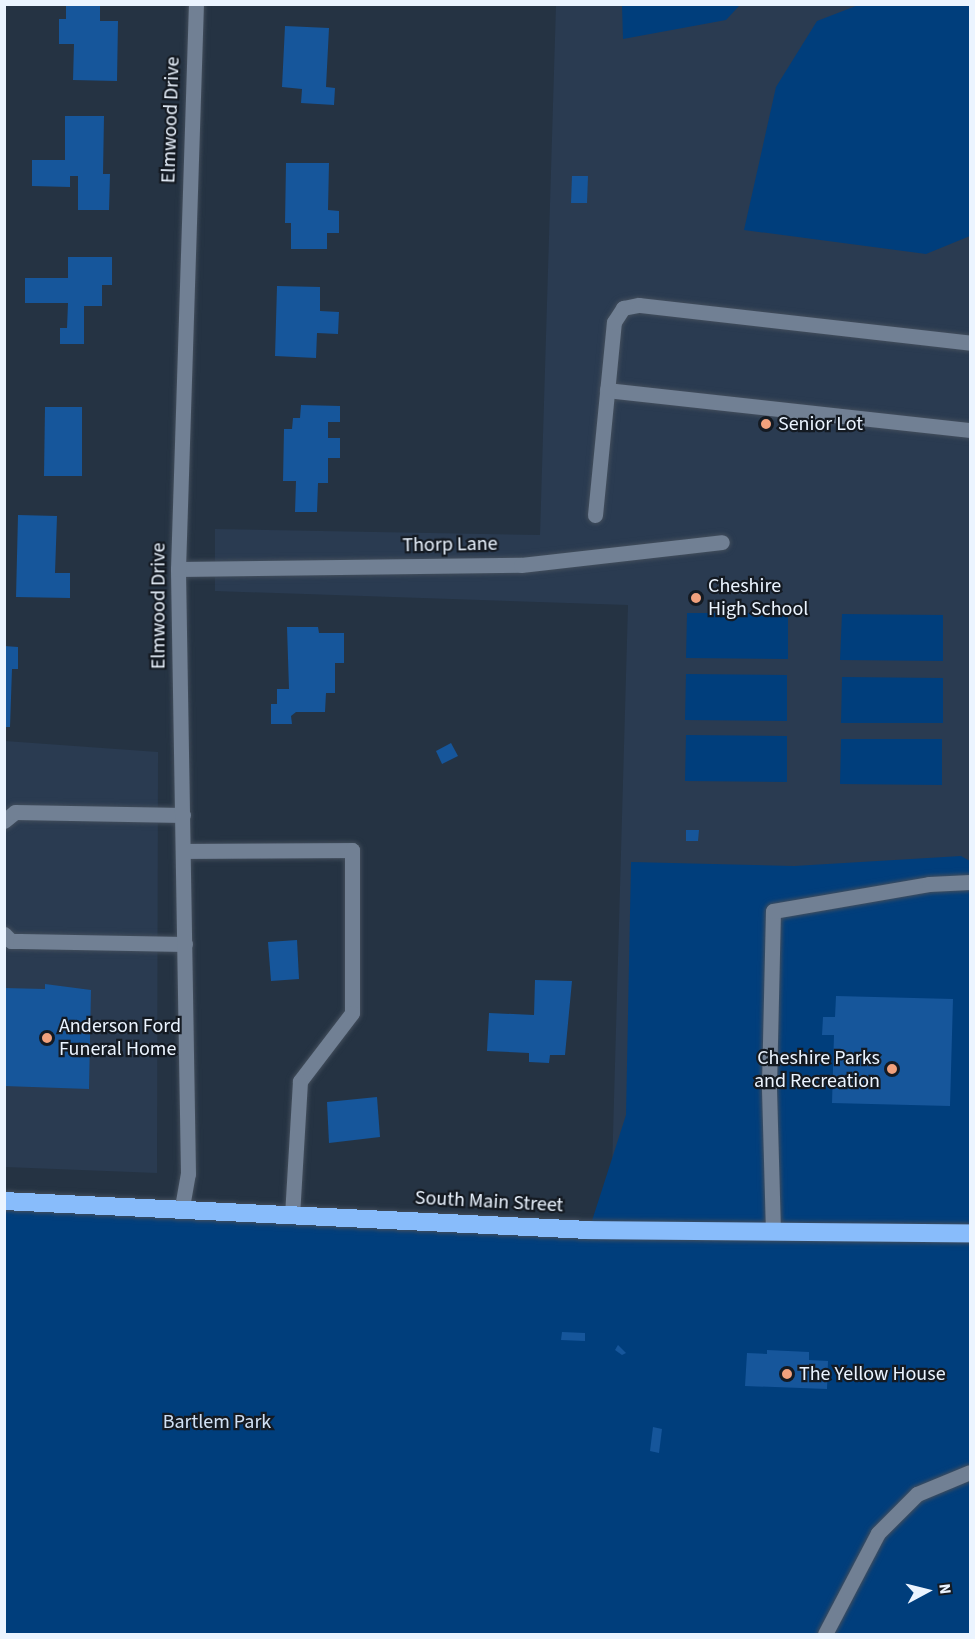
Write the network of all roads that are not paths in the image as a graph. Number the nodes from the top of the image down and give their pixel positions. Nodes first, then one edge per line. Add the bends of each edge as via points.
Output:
1 (196, 4) edge
2 (970, 343) edge
3 (607, 390) junction
4 (970, 430) edge
5 (595, 515) dead end
6 (722, 542) dead end
7 (178, 569) junction
8 (183, 815) junction
9 (4, 821) edge
10 (183, 851) junction
11 (970, 882) edge
12 (4, 934) edge
13 (184, 944) junction
14 (4, 1201) edge
15 (182, 1207) junction
16 (292, 1214) junction
17 (773, 1232) junction
18 (970, 1233) edge
19 (970, 1472) edge
20 (825, 1635) edge

1 - 7 street, Elmwood Drive
2 - 3 street via 639,305 623,309 614,322
3 - 4 street
3 - 5 street
6 - 7 street, Thorp Lane via 521,565
7 - 8 street, Elmwood Drive
8 - 9 street via 15,812
8 - 10 street, Elmwood Drive
10 - 13 street, Elmwood Drive
10 - 16 street via 352,850 352,1013 300,1081
11 - 17 street via 929,884 773,911 769,1086
12 - 13 street via 11,941
13 - 15 street, Elmwood Drive via 188,1174
14 - 15 highway, South Main Street
15 - 16 highway, South Main Street
16 - 17 highway, South Main Street via 589,1230
17 - 18 highway, South Main Street
19 - 20 street via 916,1494 878,1533

